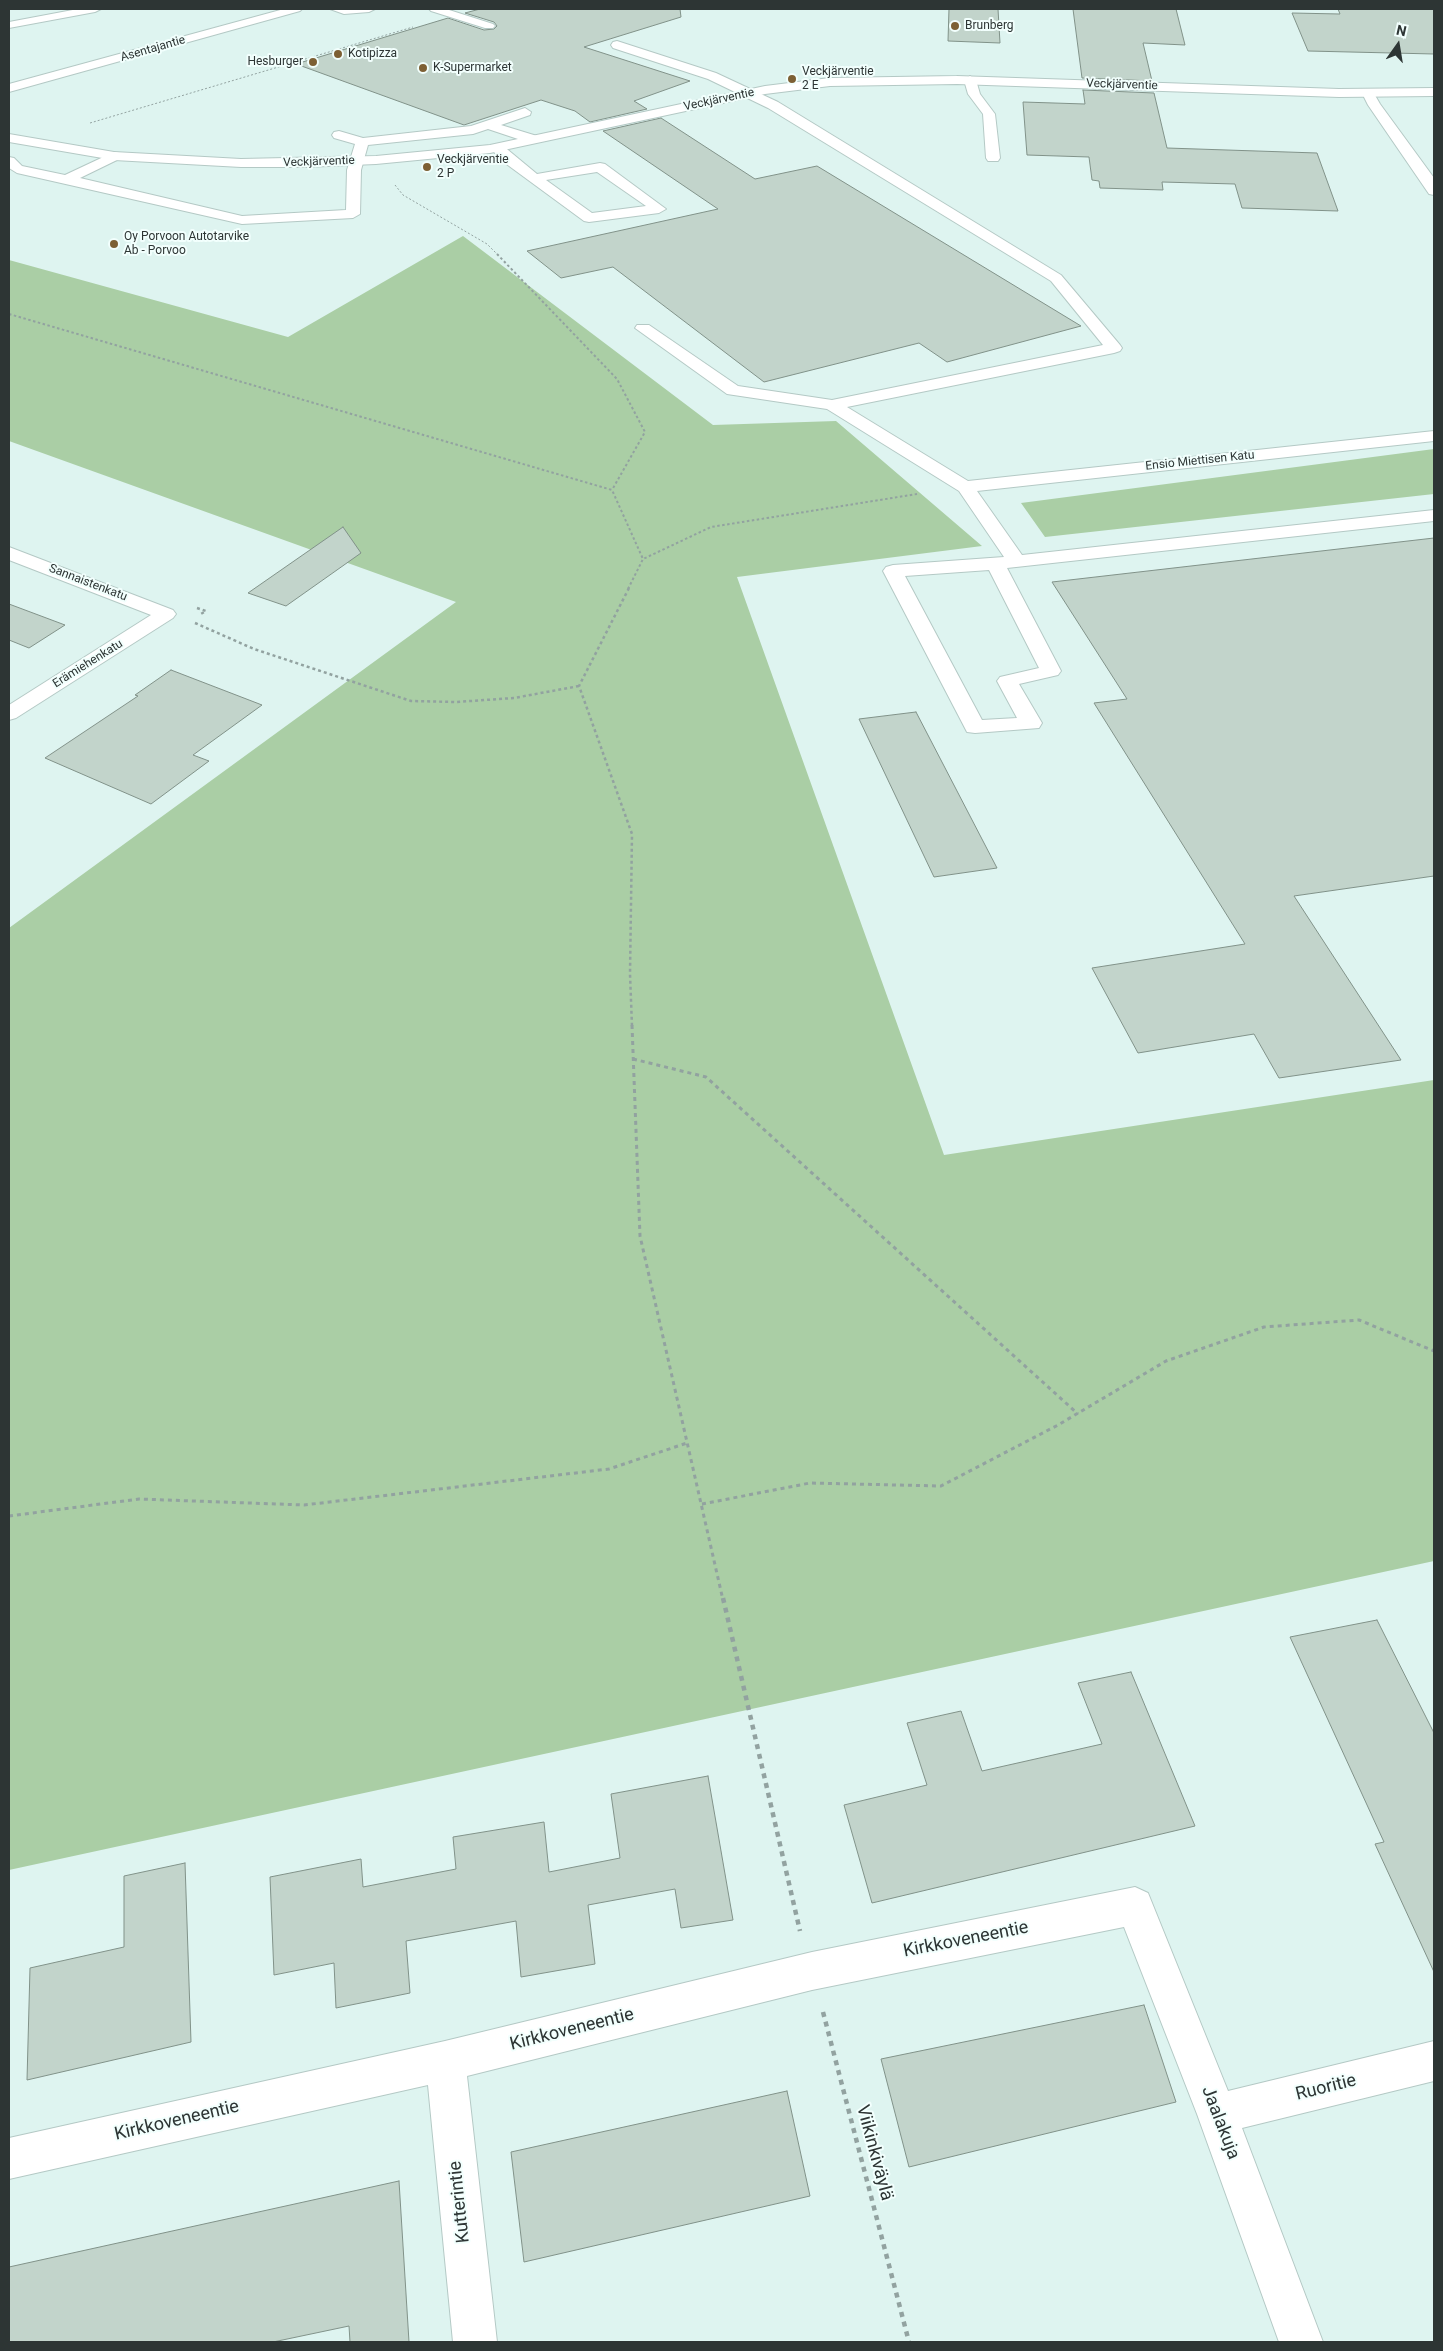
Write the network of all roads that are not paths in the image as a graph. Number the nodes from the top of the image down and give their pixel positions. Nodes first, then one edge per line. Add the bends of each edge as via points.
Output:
1 (95, 9) edge
2 (296, 9) edge
3 (336, 9) edge
4 (370, 9) edge
5 (435, 9) edge
6 (9, 25) edge
7 (489, 26) dead end
8 (617, 44) dead end
9 (95, 65) junction
10 (111, 71) dead end
11 (970, 80) junction
12 (9, 88) edge
13 (1434, 92) edge
14 (750, 93) junction
15 (1368, 93) junction
16 (525, 112) dead end
17 (489, 124) junction
18 (339, 135) dead end
19 (10, 139) edge
20 (532, 139) junction
21 (362, 142) junction
22 (497, 148) junction
23 (114, 156) junction
24 (993, 158) dead end
25 (9, 161) edge
26 (357, 161) junction
27 (535, 178) junction
28 (67, 179) junction
29 (1434, 191) edge
30 (643, 328) dead end
31 (832, 405) junction
32 (1434, 436) edge
33 (965, 487) junction
34 (1434, 516) edge
35 (9, 553) edge
36 (1016, 562) junction
37 (994, 564) junction
38 (166, 614) joint
39 (9, 714) edge
40 (1136, 1906) joint
41 (444, 2061) junction
42 (1434, 2062) edge
43 (1217, 2114) junction
44 (9, 2159) edge
45 (475, 2342) edge
46 (1301, 2342) edge

1 - 6 street
2 - 9 street, Asentajantie
3 - 4 street via 344,12
5 - 7 street
8 - 14 street via 712,76
9 - 10 street
9 - 12 street, Asentajantie
11 - 14 street, Veckjärventie via 830,82
11 - 15 street, Veckjärventie
11 - 24 street via 974,94 989,114
13 - 15 street, Veckjärventie
14 - 20 street, Veckjärventie
14 - 31 street via 1056,278 1114,348
15 - 29 street
16 - 17 street
17 - 20 street
17 - 21 street via 473,130
18 - 21 street
19 - 23 street, Veckjärventie
20 - 22 street, Veckjärventie
21 - 26 street
22 - 26 street, Veckjärventie
22 - 27 street
23 - 26 street, Veckjärventie via 241,164
23 - 28 street
25 - 28 street via 16,168
26 - 28 street via 353,214 242,220
27 - 27 street via 589,218 659,209 600,167
30 - 31 street via 733,390
31 - 33 street
32 - 33 street, Ensio Miettisen Katu
33 - 36 street
34 - 36 street
35 - 38 street, Sannaistenkatu
36 - 37 street
37 - 37 street via 1051,671 1007,682 1031,723 975,727 893,571
38 - 39 street, Erämiehenkatu
40 - 41 street, Kirkkoveneentie via 812,1971
40 - 43 street, Jaalakuja
41 - 44 street, Kirkkoveneentie
41 - 45 street, Kutterintie
42 - 43 street, Ruoritie
43 - 46 street, Jaalakuja

